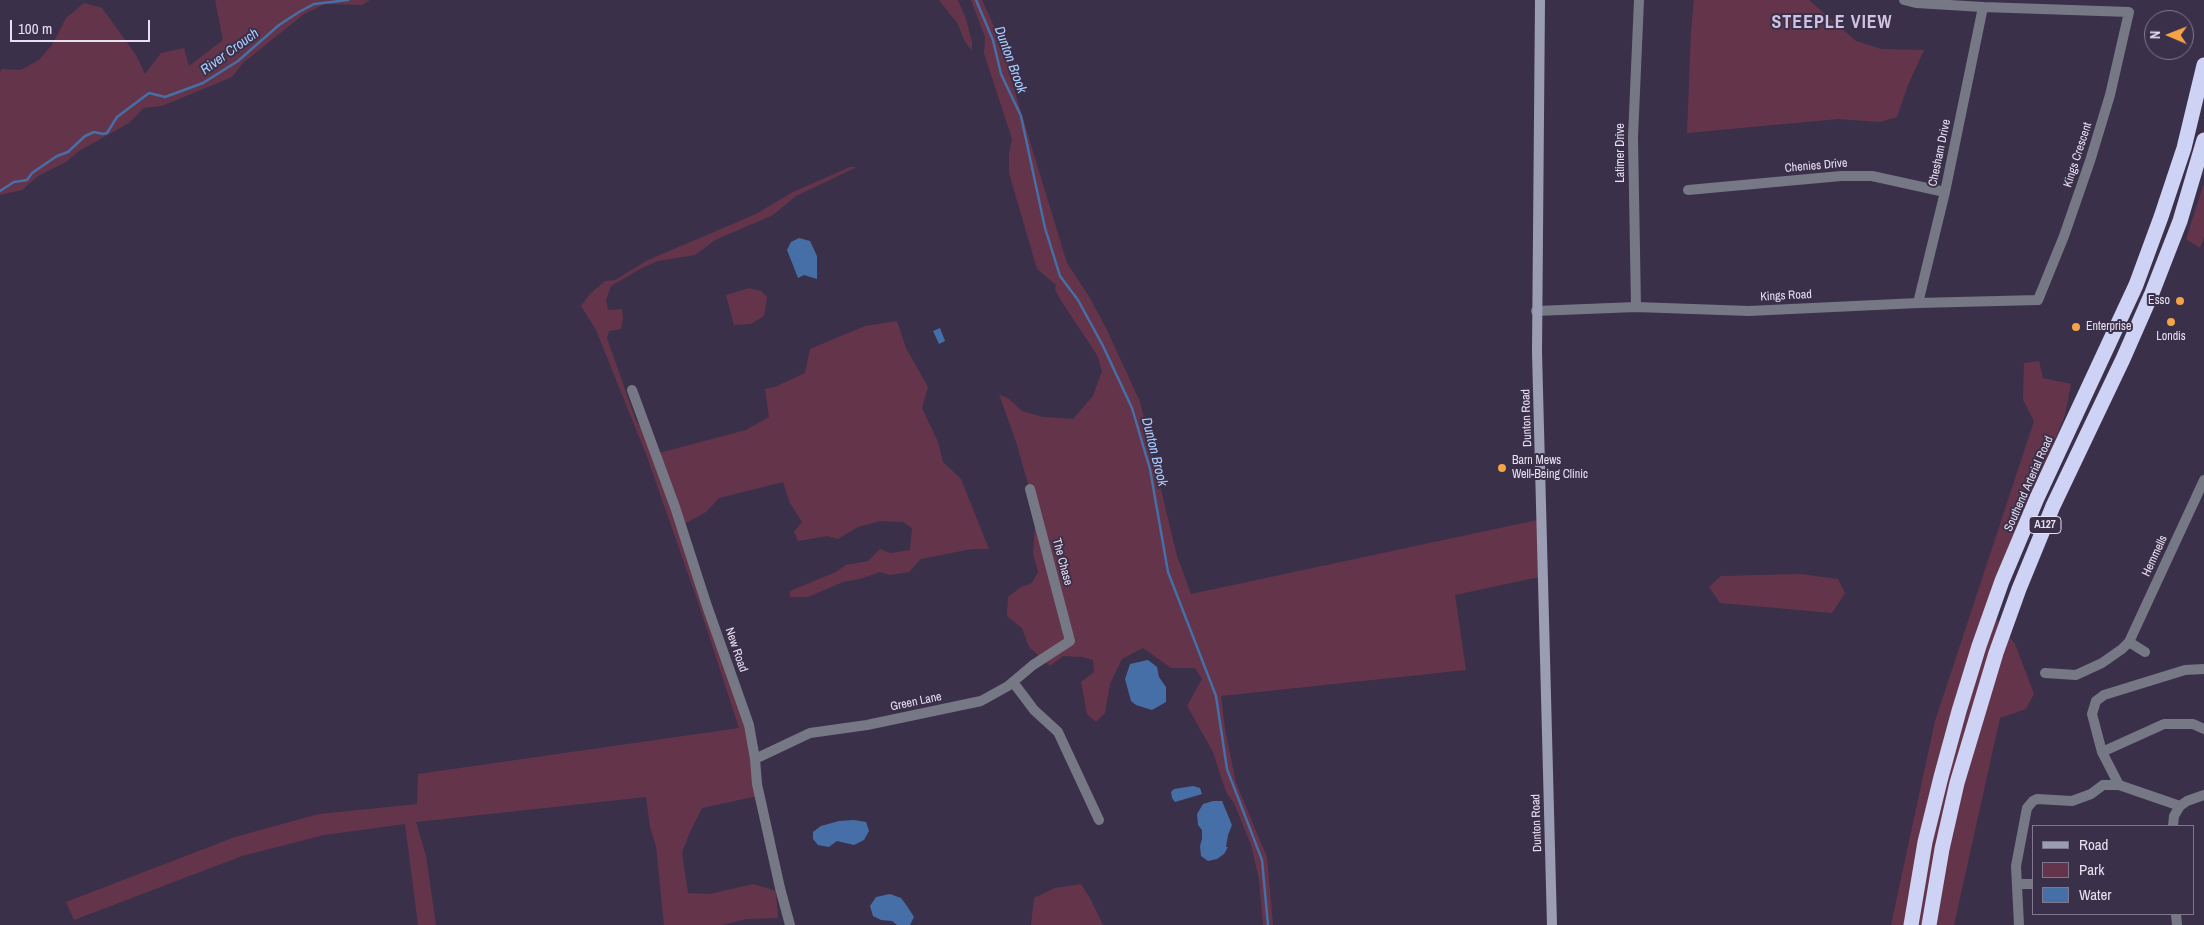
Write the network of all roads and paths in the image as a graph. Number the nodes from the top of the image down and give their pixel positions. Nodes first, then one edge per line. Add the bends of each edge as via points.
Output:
1 (1540, 0) edge
2 (1639, 0) edge
3 (1904, 0) edge
4 (1983, 7) junction
5 (2204, 65) edge
6 (2204, 140) edge
7 (1688, 190) dead end
8 (1945, 192) junction
9 (2038, 300) joint
10 (1918, 303) junction
11 (1636, 307) junction
12 (1536, 311) junction
13 (632, 390) dead end
14 (2204, 480) edge
15 (1030, 489) dead end
16 (1070, 641) joint
17 (2129, 642) junction
18 (2145, 652) dead end
19 (2204, 668) edge
20 (2045, 673) dead end
21 (1013, 682) junction
22 (2204, 729) edge
23 (2102, 752) junction
24 (755, 759) junction
25 (2119, 785) junction
26 (2204, 795) edge
27 (2180, 806) junction
28 (1099, 820) dead end
29 (2173, 825) edge
30 (2017, 884) junction
31 (2032, 884) edge
32 (790, 925) edge
33 (1552, 925) edge
34 (1911, 925) edge
35 (1929, 925) edge
36 (2019, 925) edge

1 - 12 street, Dunton Road
2 - 11 street, Latimer Drive via 1633,147
3 - 4 street
4 - 8 street, Chesham Drive
4 - 9 street, Kings Crescent via 2129,12 2110,95 2090,161
5 - 34 highway, Southend Arterial Road / A127 via 2184,148 2136,285 2037,498 1979,646 1941,777
6 - 35 highway, A127 via 2180,221 2157,279 2053,506 1996,653 1957,783
7 - 8 street, Chenies Drive via 1872,176
8 - 10 street, Chesham Drive
9 - 10 street, Kings Road
10 - 11 street, Kings Road via 1749,311
11 - 12 street, Kings Road
12 - 33 street, Dunton Road
13 - 24 street, New Road via 676,507 749,725
14 - 17 street, Hemmells
15 - 16 street, The Chase
16 - 21 street, Green Lane via 1033,664
17 - 18 street
17 - 20 street, Hemmells via 2102,663 2076,675
19 - 23 street via 2185,670 2104,695 2096,701 2092,714
21 - 24 street, Green Lane via 981,701 867,725 810,733
21 - 28 street via 1034,710 1058,732
22 - 23 street via 2193,724 2164,724
23 - 25 street
24 - 32 street, New Road via 757,784
25 - 27 street
25 - 30 street via 2103,785 2072,801 2033,801 2027,808 2020,839
26 - 27 street
27 - 29 street
30 - 31 street
30 - 36 street

